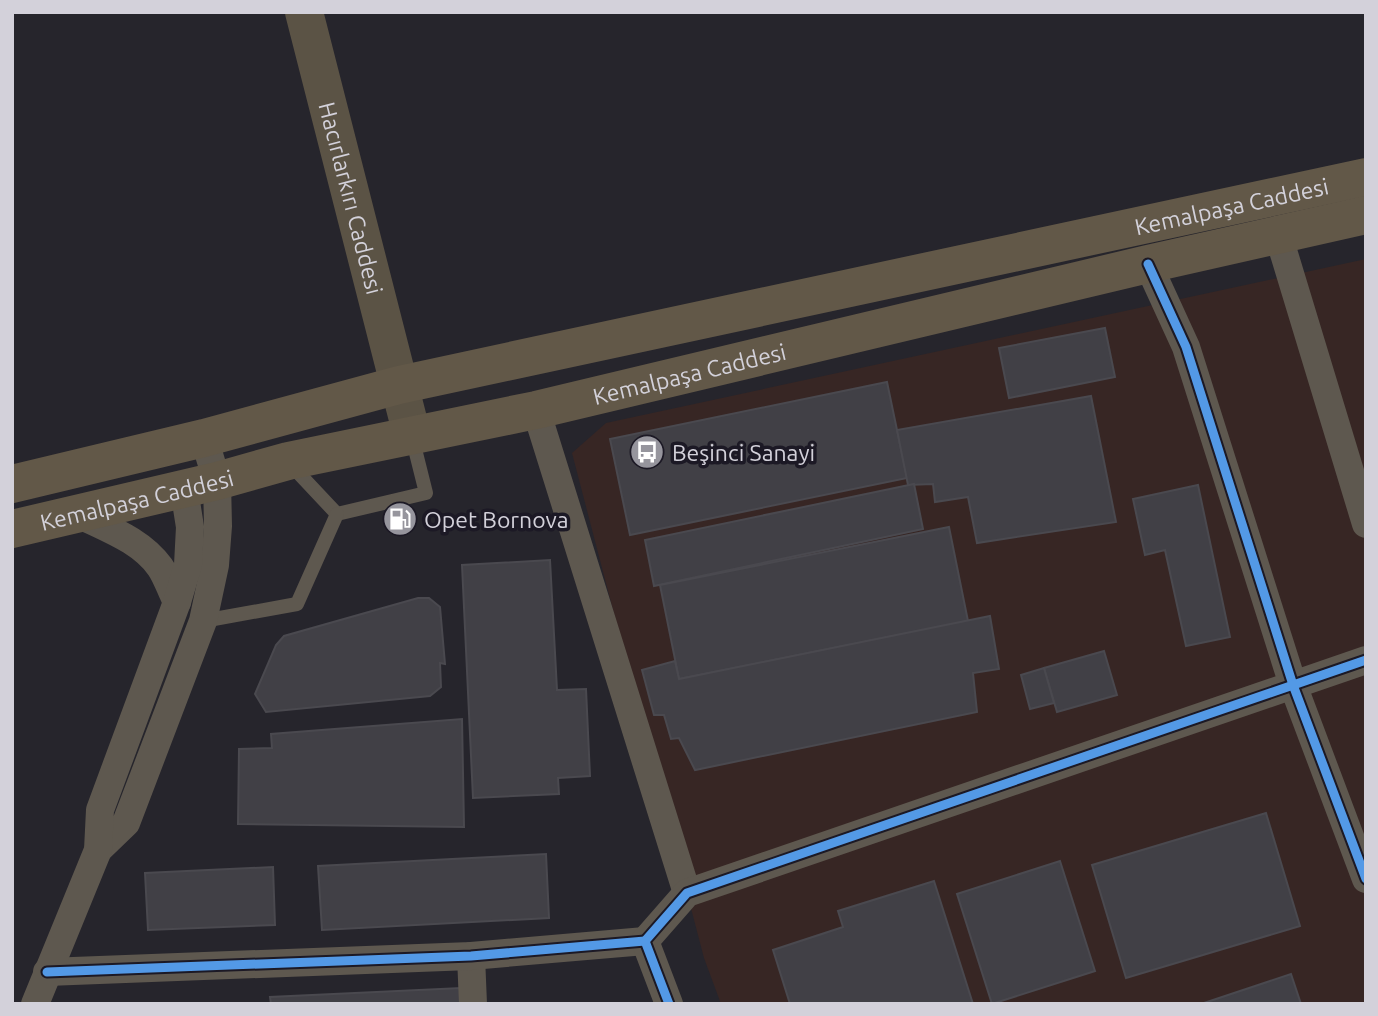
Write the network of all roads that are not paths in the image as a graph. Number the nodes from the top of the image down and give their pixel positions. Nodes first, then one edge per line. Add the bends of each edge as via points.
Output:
1 (304, 12) edge
2 (1366, 177) edge
3 (1366, 215) edge
4 (1278, 234) junction
5 (1148, 264) junction
6 (399, 385) junction
7 (536, 410) junction
8 (412, 435) junction
9 (189, 442) junction
10 (288, 461) junction
11 (12, 484) edge
12 (200, 485) junction
13 (76, 513) junction
14 (337, 514) junction
15 (1366, 524) edge
16 (12, 529) edge
17 (177, 602) junction
18 (203, 621) junction
19 (1366, 660) edge
20 (1293, 685) junction
21 (98, 850) junction
22 (1366, 879) edge
23 (687, 893) junction
24 (645, 941) junction
25 (471, 956) junction
26 (47, 972) junction
27 (35, 1004) edge
28 (472, 1004) edge
29 (669, 1004) edge

1 - 6 street, Hacırlarkırı Caddesi
2 - 6 main road, Kemalpaşa Caddesi
3 - 4 main road, Kemalpaşa Caddesi
4 - 5 main road, Kemalpaşa Caddesi
4 - 15 street
5 - 7 main road, Kemalpaşa Caddesi
5 - 20 street via 1186,347
6 - 8 street, Hacırlarkırı Caddesi
6 - 9 main road, Kemalpaşa Caddesi
7 - 8 main road, Kemalpaşa Caddesi
7 - 23 street
8 - 10 main road, Kemalpaşa Caddesi
8 - 14 lane via 426,493
9 - 11 main road, Kemalpaşa Caddesi
9 - 12 main road
10 - 12 main road, Kemalpaşa Caddesi
10 - 14 lane
12 - 13 main road, Kemalpaşa Caddesi
12 - 17 street via 190,527 188,565
12 - 18 street via 218,526
13 - 16 main road, Kemalpaşa Caddesi
13 - 17 street via 143,549 160,567
14 - 18 lane via 297,604
17 - 21 street via 100,810
18 - 21 street via 126,823
19 - 20 street
20 - 22 street
20 - 23 street
21 - 26 street
23 - 24 street
24 - 25 street
24 - 29 street
25 - 26 street
25 - 28 street
26 - 27 street

